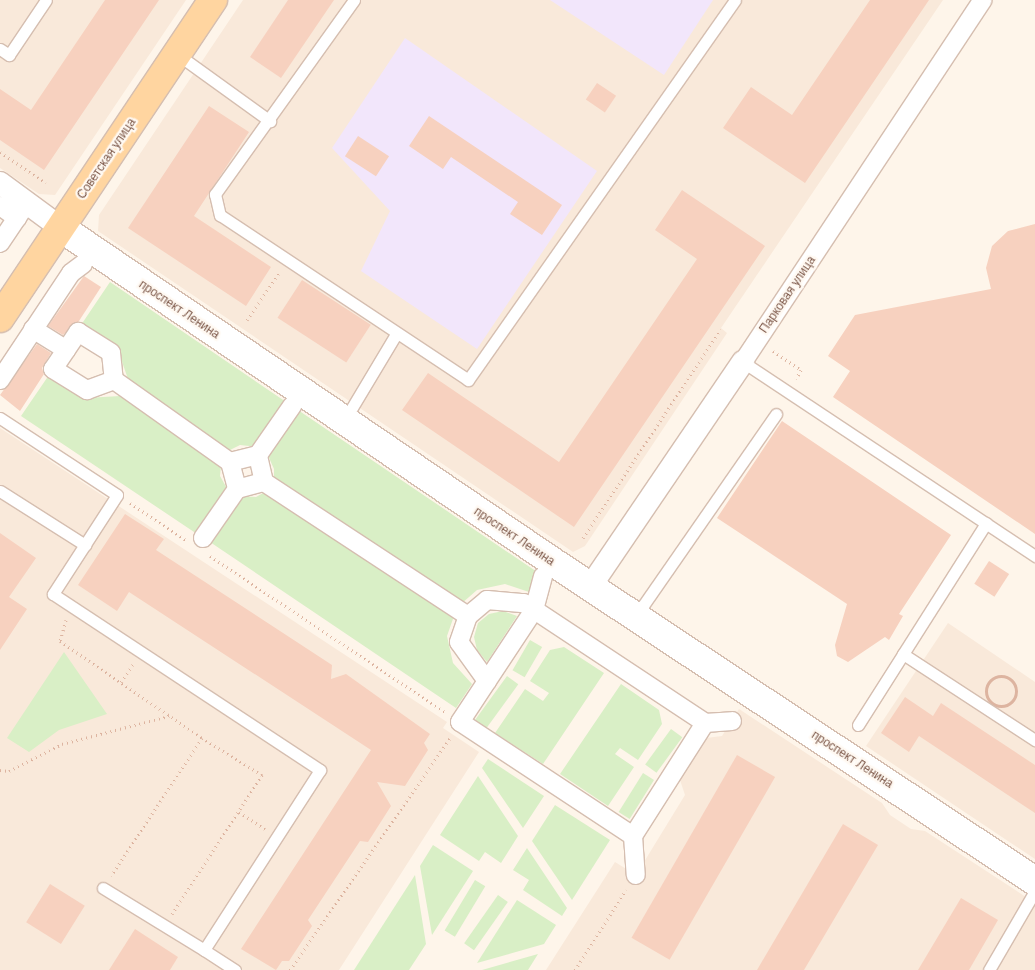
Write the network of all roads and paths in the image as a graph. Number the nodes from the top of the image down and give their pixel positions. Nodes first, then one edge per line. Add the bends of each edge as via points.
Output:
1 (46, 0) edge
2 (354, 0) edge
3 (735, 0) edge
4 (983, 0) edge
5 (211, 1) edge
6 (0, 49) edge
7 (177, 54) junction
8 (270, 120) junction
9 (0, 152) edge
10 (0, 183) edge
11 (46, 183) dead end
12 (0, 206) edge
13 (61, 228) junction
14 (0, 243) edge
15 (288, 261) junction
16 (83, 264) dead end
17 (0, 318) edge
18 (247, 320) dead end
19 (721, 328) dead end
20 (34, 329) junction
21 (396, 334) junction
22 (757, 341) junction
23 (66, 350) junction
24 (744, 362) junction
25 (801, 370) dead end
26 (0, 380) edge
27 (114, 380) junction
28 (292, 406) dead end
29 (776, 414) dead end
30 (0, 418) edge
31 (344, 421) junction
32 (258, 455) junction
33 (230, 462) junction
34 (264, 482) junction
35 (236, 489) junction
36 (0, 491) edge
37 (117, 495) junction
38 (986, 523) junction
39 (583, 538) dead end
40 (199, 544) junction
41 (85, 545) junction
42 (1035, 556) edge
43 (543, 576) dead end
44 (590, 587) junction
45 (70, 605) junction
46 (534, 610) junction
47 (468, 616) junction
48 (636, 617) junction
49 (141, 652) junction
50 (903, 654) junction
51 (121, 682) junction
52 (487, 682) junction
53 (1014, 700) joint
54 (170, 716) junction
55 (732, 721) dead end
56 (460, 722) junction
57 (705, 724) junction
58 (858, 725) dead end
59 (202, 738) junction
60 (1035, 740) edge
61 (0, 770) edge
62 (239, 812) junction
63 (633, 836) junction
64 (277, 837) junction
65 (636, 875) joint
66 (1035, 881) edge
67 (103, 888) joint
68 (1035, 891) edge
69 (165, 926) junction
70 (204, 950) junction
71 (234, 970) edge
72 (290, 970) edge
73 (576, 970) edge
74 (989, 970) edge

1 - 6 lane via 9,55
2 - 8 lane
3 - 21 lane via 468,380
4 - 22 street, Парковая улица
5 - 7 main road, Советская улица
7 - 8 lane
7 - 13 main road, Советская улица
8 - 15 lane via 215,194 220,215
9 - 11 path
10 - 13 street, проспект Ленина
12 - 14 street via 17,222
13 - 17 main road, Советская улица
13 - 31 main road, проспект Ленина
15 - 18 path
15 - 21 lane
16 - 20 street via 71,273
19 - 39 path
20 - 23 street
20 - 26 street
21 - 31 lane
22 - 24 street, Парковая улица
22 - 25 path
23 - 27 street via 78,332 111,354
23 - 27 street via 53,369 86,390
24 - 38 lane
24 - 44 street, Парковая улица
27 - 33 street
28 - 32 street
29 - 48 lane
30 - 37 lane
31 - 44 main road, проспект Ленина
32 - 33 street
32 - 34 street
33 - 35 street
34 - 35 street
34 - 47 street
35 - 40 street
36 - 41 lane
37 - 40 path
37 - 41 lane
38 - 42 lane
38 - 50 lane
40 - 56 path
41 - 45 lane via 53,594
43 - 46 street
44 - 48 main road, проспект Ленина
45 - 49 lane
45 - 51 path via 60,641
46 - 47 street via 524,603 486,600
46 - 52 street
46 - 57 street
47 - 52 street via 460,642
48 - 66 main road, проспект Ленина
49 - 51 path
49 - 64 lane via 320,770
50 - 58 lane
50 - 60 lane
51 - 54 path
52 - 56 street
53 - 53 path via 1017,688 1010,678 999,676 989,682 986,694 992,704 1004,707
54 - 59 path
54 - 61 path via 62,744 9,771
55 - 57 street
56 - 63 street
56 - 72 path
57 - 63 street
59 - 62 path via 262,775
59 - 67 path
62 - 64 path
62 - 69 path
63 - 65 street
64 - 70 lane
65 - 73 path
67 - 69 lane
68 - 74 lane
69 - 70 lane
70 - 71 lane

